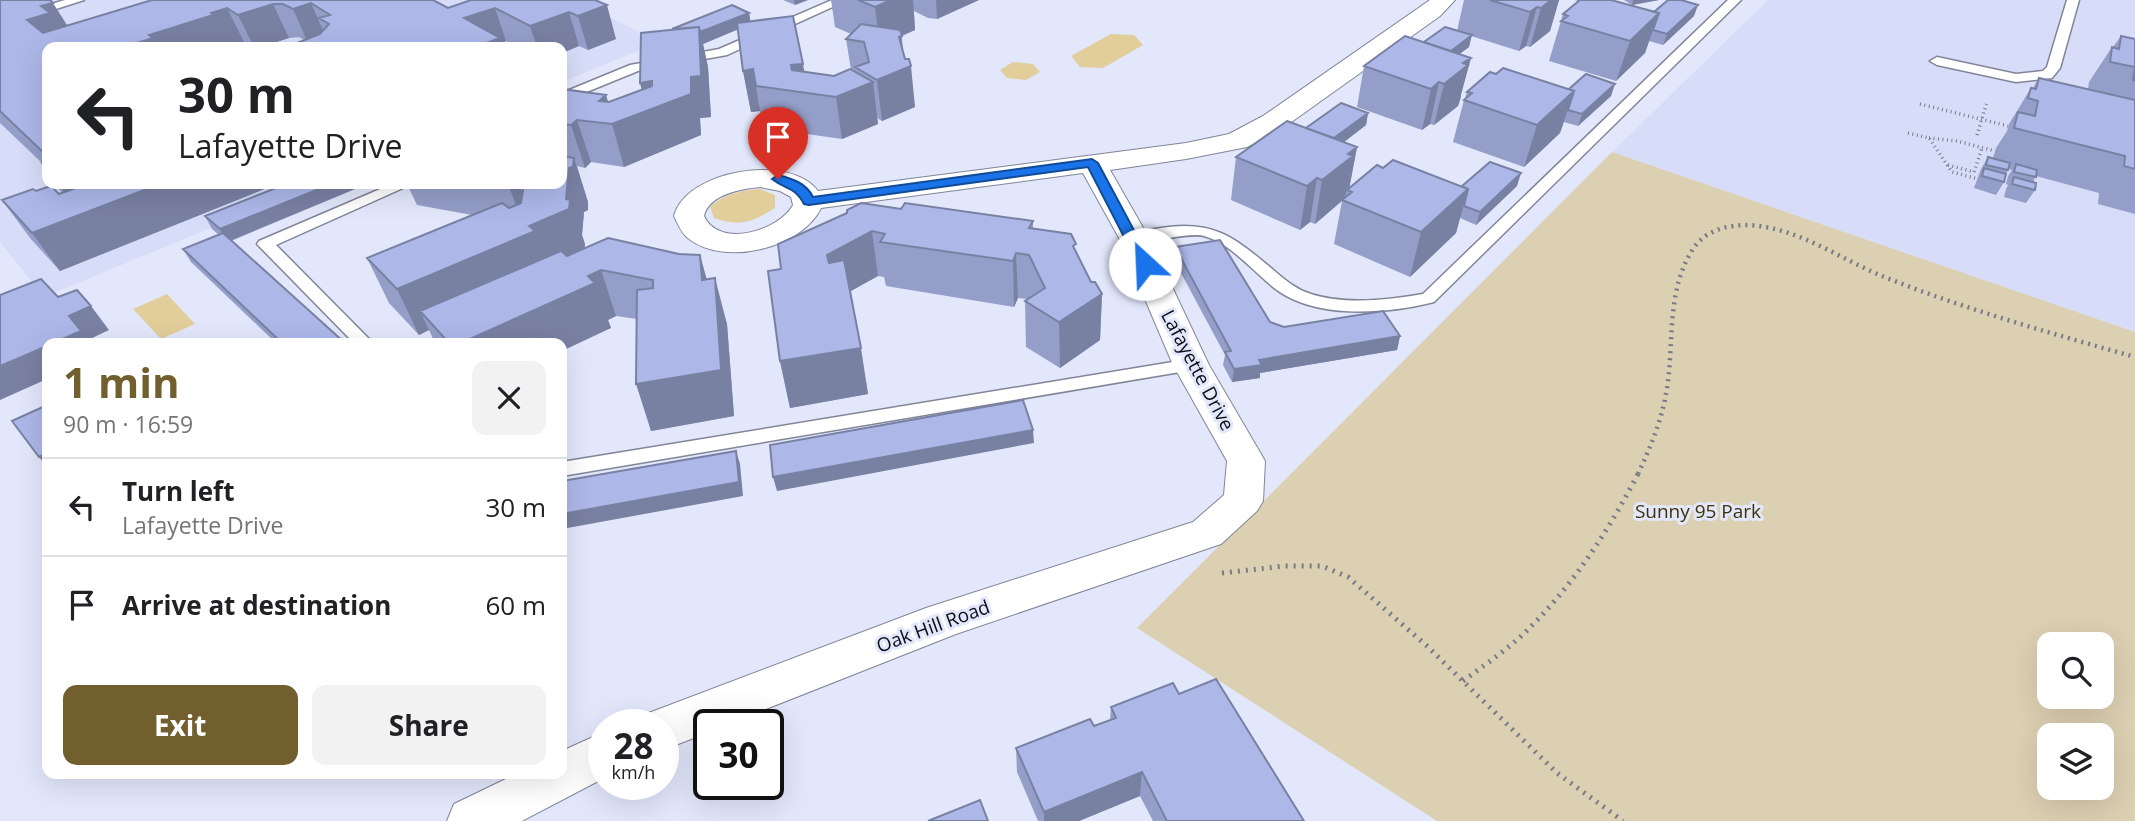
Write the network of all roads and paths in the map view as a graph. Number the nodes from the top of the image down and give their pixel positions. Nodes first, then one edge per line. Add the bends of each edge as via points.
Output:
1 (78, 0) edge
2 (842, 0) edge
3 (1444, 0) edge
4 (1735, 0) edge
5 (2073, 0) edge
6 (0, 23) edge
7 (1937, 61) dead end
8 (567, 96) edge
9 (1920, 104) dead end
10 (2008, 126) dead end
11 (1908, 133) dead end
12 (1929, 138) junction
13 (1982, 148) junction
14 (1995, 151) dead end
15 (1092, 163) junction
16 (1947, 164) junction
17 (1990, 182) edge
18 (392, 189) edge
19 (809, 201) dead end
20 (1134, 238) junction
21 (359, 338) edge
22 (2135, 357) edge
23 (1191, 365) junction
24 (567, 468) edge
25 (1207, 533) joint
26 (1218, 574) dead end
27 (1463, 681) junction
28 (679, 723) edge
29 (588, 762) edge
30 (567, 773) edge
31 (555, 779) edge
32 (472, 821) edge
33 (1623, 821) edge

1 - 6 lane
2 - 8 lane via 722,52 635,68
3 - 15 street via 1273,122 1237,141
4 - 20 lane via 1429,298 1399,304 1308,299 1289,291 1214,232 1195,228
5 - 7 lane via 2047,75 2016,78
9 - 10 path
11 - 12 path
12 - 13 path
12 - 16 path
13 - 14 path
13 - 16 path via 1974,172
15 - 19 street
15 - 20 street, Lafayette Drive
16 - 17 path via 1952,172
18 - 21 lane via 265,244
20 - 23 street, Lafayette Drive
22 - 27 path via 1964,306 1784,233 1734,225 1709,231 1694,247 1682,272 1662,412 1617,515 1521,636
23 - 24 lane
23 - 25 street, Lafayette Drive via 1246,461 1243,501
25 - 28 street, Oak Hill Road via 941,621
26 - 27 path via 1322,566 1348,577
27 - 33 path via 1557,773
29 - 30 street
31 - 32 street

